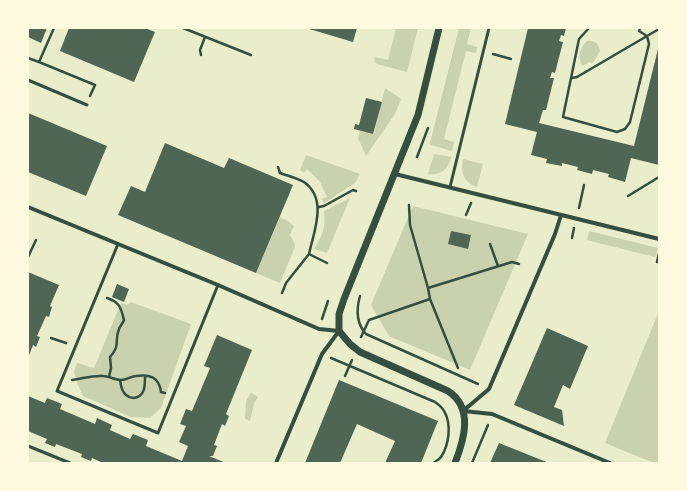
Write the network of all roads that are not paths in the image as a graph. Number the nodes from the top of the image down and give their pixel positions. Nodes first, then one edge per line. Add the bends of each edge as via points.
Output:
1 (439, 28) edge
2 (489, 28) edge
3 (28, 80) edge
4 (87, 105) road end
5 (396, 174) junction
6 (450, 187) junction
7 (28, 207) edge
8 (561, 215) junction
9 (659, 239) edge
10 (118, 244) junction
11 (218, 285) junction
12 (339, 331) junction
13 (463, 411) junction
14 (28, 446) edge
15 (70, 463) edge
16 (276, 463) edge
17 (455, 463) edge
18 (610, 463) edge

1 - 5 street via 418,115
2 - 6 lane
3 - 4 lane
5 - 6 street
5 - 12 street via 344,299 339,314
6 - 8 street
7 - 10 street
8 - 9 street
8 - 13 street via 489,389
10 - 11 street
10 - 11 lane via 57,391 158,432
11 - 12 street via 319,330
12 - 13 street via 360,352 453,394
12 - 16 street via 322,354
13 - 17 street via 465,435
13 - 18 street via 492,414
14 - 15 street

